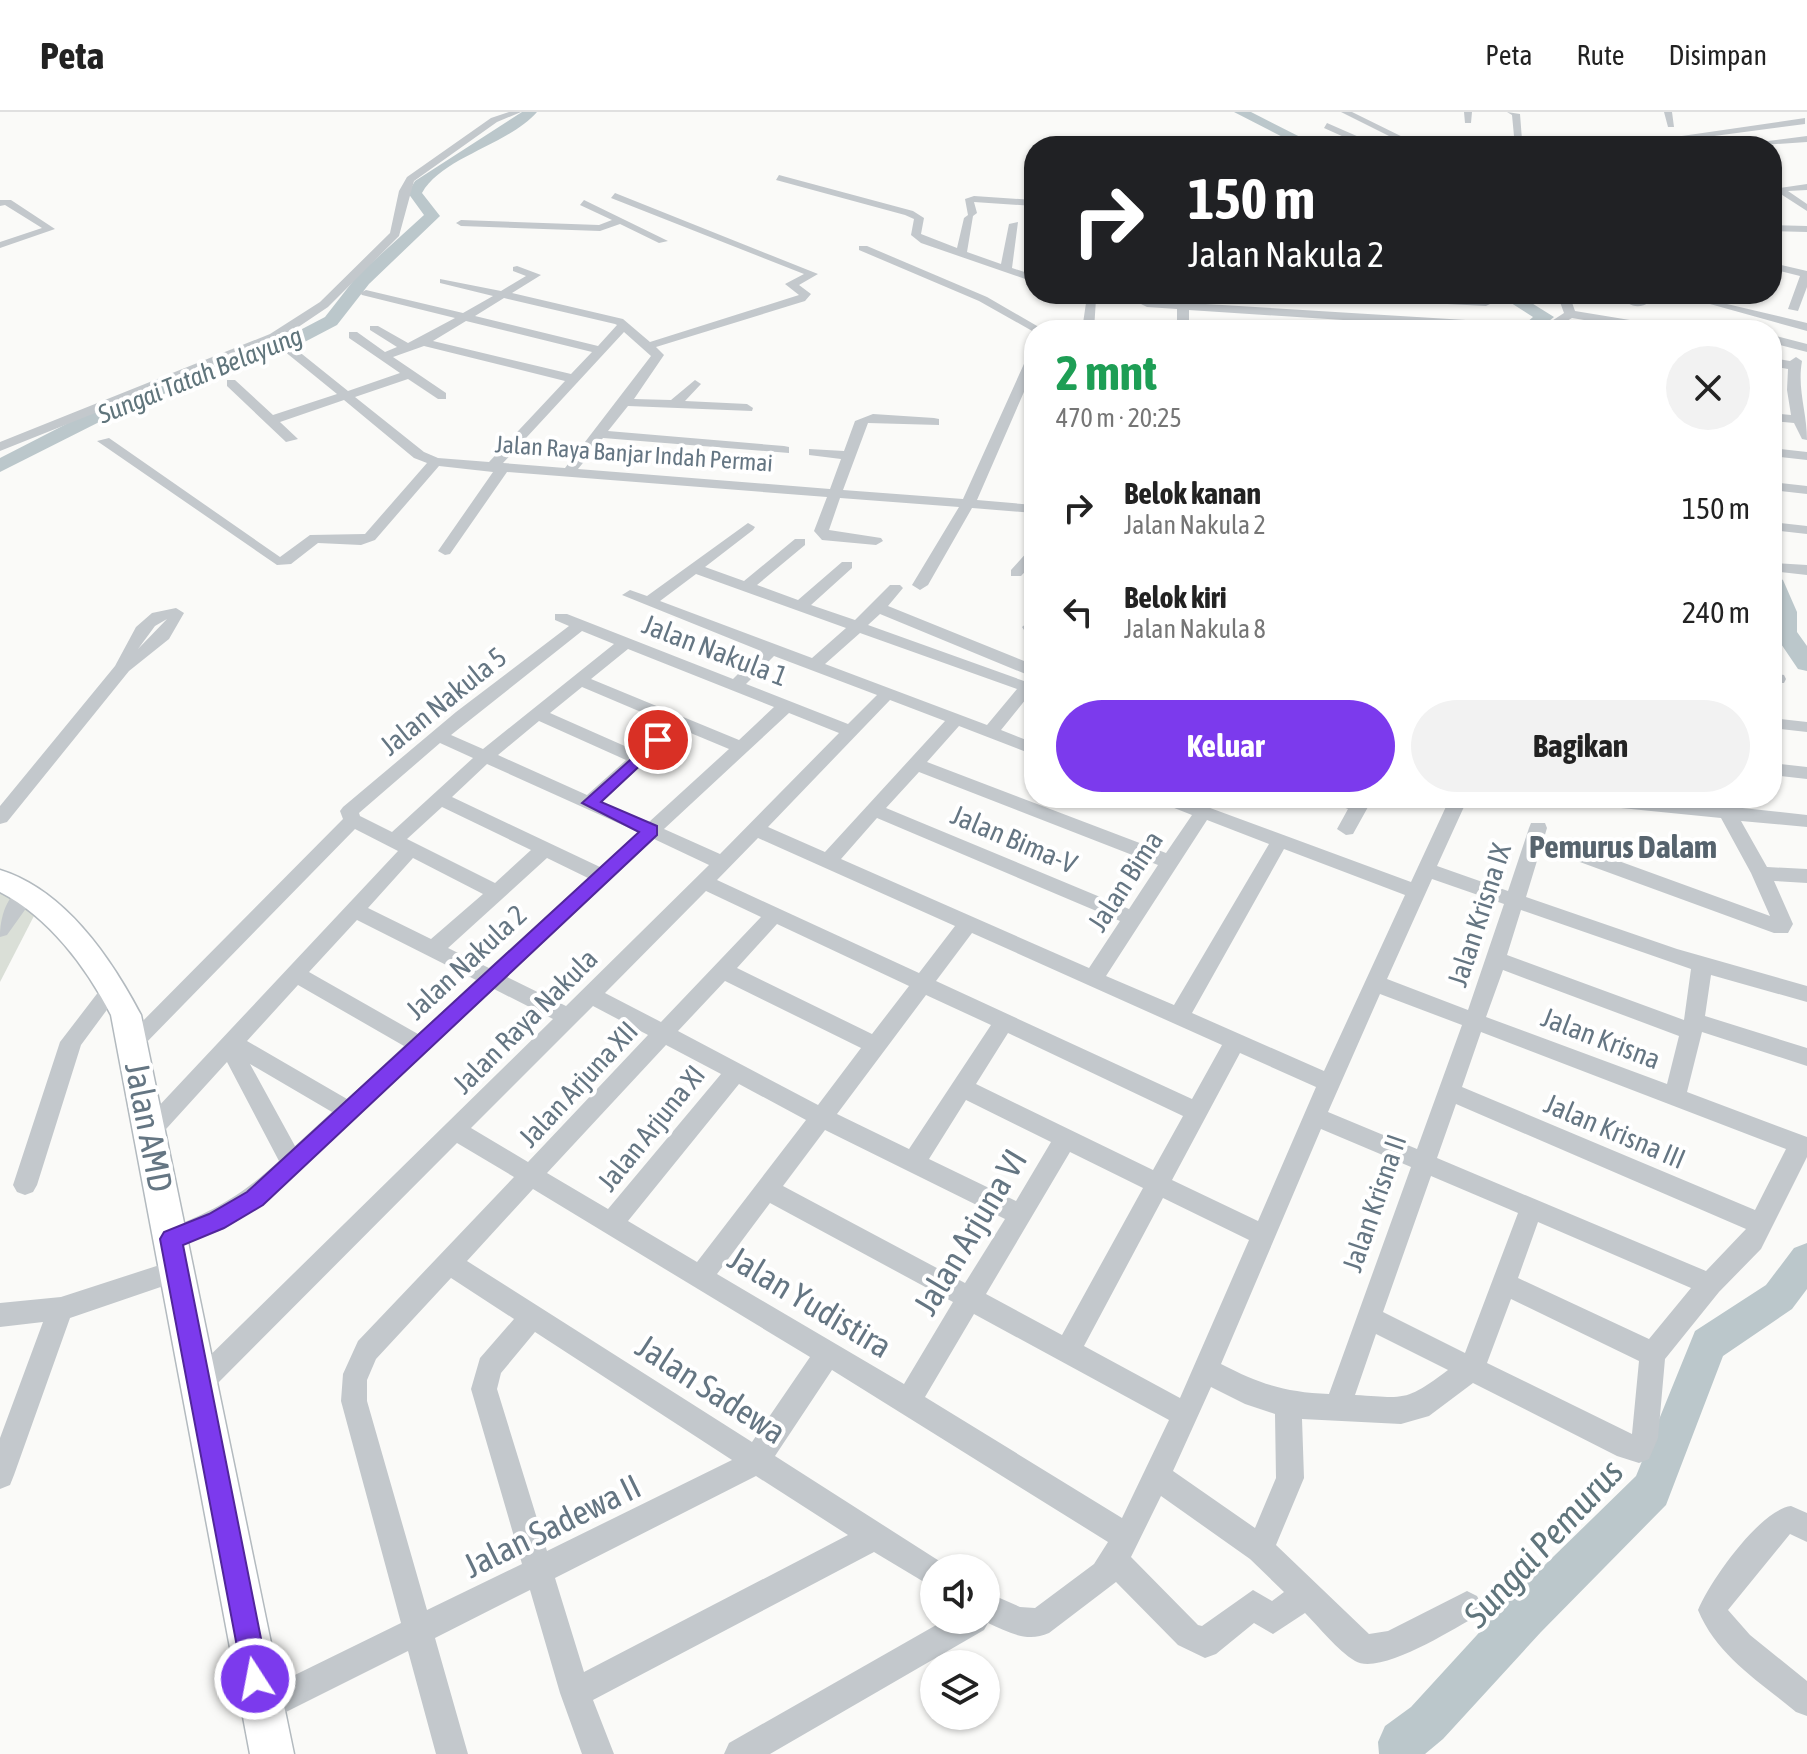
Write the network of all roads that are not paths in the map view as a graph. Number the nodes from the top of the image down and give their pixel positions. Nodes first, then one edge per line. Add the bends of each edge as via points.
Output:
1 (515, 112) edge
2 (1345, 112) edge
3 (1511, 112) edge
4 (1668, 112) edge
5 (1805, 117) edge
6 (1671, 125) dead end
7 (1327, 126) dead end
8 (1350, 136) edge
9 (1395, 136) edge
10 (1519, 136) edge
11 (1699, 136) edge
12 (1807, 139) edge
13 (1782, 142) edge
14 (779, 178) dead end
15 (1807, 187) edge
16 (1782, 188) edge
17 (1782, 193) edge
18 (615, 196) dead end
19 (0, 203) edge
20 (584, 203) dead end
21 (1024, 206) edge
22 (1016, 208) junction
23 (1807, 208) edge
24 (678, 220) junction
25 (620, 221) junction
26 (461, 223) dead end
27 (1782, 228) edge
28 (0, 229) edge
29 (1807, 229) edge
30 (643, 232) junction
31 (17, 240) junction
32 (663, 241) dead end
33 (0, 245) edge
34 (863, 248) dead end
35 (961, 253) junction
36 (1782, 268) edge
37 (517, 269) dead end
38 (1006, 269) junction
39 (1024, 275) edge
40 (444, 281) dead end
41 (366, 293) dead end
42 (502, 295) junction
43 (1220, 304) edge
44 (1333, 304) edge
45 (1566, 304) edge
46 (1721, 304) edge
47 (1794, 309) dead end
48 (1570, 314) junction
49 (1335, 316) junction
50 (462, 318) junction
51 (1336, 320) edge
52 (1400, 320) edge
53 (1560, 320) edge
54 (1611, 320) edge
55 (1781, 320) edge
56 (1782, 320) edge
57 (1024, 323) edge
58 (624, 325) junction
59 (1807, 327) edge
60 (374, 328) dead end
61 (353, 335) dead end
62 (280, 342) junction
63 (423, 342) junction
64 (1782, 342) edge
65 (651, 345) junction
66 (407, 348) junction
67 (1807, 348) edge
68 (600, 350) junction
69 (384, 356) junction
70 (1782, 362) edge
71 (410, 374) junction
72 (572, 378) junction
73 (1024, 380) edge
74 (231, 383) dead end
75 (695, 384) dead end
76 (344, 396) junction
77 (442, 396) dead end
78 (625, 402) junction
79 (675, 404) junction
80 (747, 408) dead end
81 (1782, 418) edge
82 (272, 420) junction
83 (1798, 420) junction
84 (934, 422) dead end
85 (597, 434) junction
86 (1807, 436) edge
87 (291, 439) dead end
88 (104, 441) dead end
89 (0, 447) edge
90 (784, 450) dead end
91 (814, 452) dead end
92 (1782, 453) edge
93 (847, 455) junction
94 (1807, 456) edge
95 (435, 462) junction
96 (496, 468) junction
97 (567, 474) junction
98 (1782, 487) edge
99 (1807, 490) edge
100 (834, 494) junction
101 (968, 504) junction
102 (1024, 508) edge
103 (748, 527) dead end
104 (1782, 527) edge
105 (1807, 530) edge
106 (876, 541) dead end
107 (800, 542) dead end
108 (445, 551) dead end
109 (1024, 564) edge
110 (847, 565) dead end
111 (1782, 567) edge
112 (694, 568) junction
113 (1807, 570) edge
114 (1016, 573) dead end
115 (920, 585) dead end
116 (747, 586) junction
117 (895, 588) dead end
118 (630, 595) dead end
119 (649, 602) junction
120 (800, 606) junction
121 (878, 608) junction
122 (561, 617) dead end
123 (580, 625) junction
124 (859, 626) junction
125 (625, 643) junction
126 (772, 649) junction
127 (814, 665) junction
128 (123, 667) dead end
129 (1024, 678) edge
130 (1024, 679) edge
131 (580, 680) junction
132 (735, 686) junction
133 (1024, 692) edge
134 (888, 693) junction
135 (786, 706) junction
136 (538, 714) junction
137 (955, 720) junction
138 (678, 722) junction
139 (1782, 724) edge
140 (1804, 726) edge
141 (850, 731) junction
142 (990, 733) junction
143 (439, 736) junction
144 (1024, 745) edge
145 (741, 747) junction
146 (487, 755) junction
147 (638, 759) junction
148 (916, 764) junction
149 (1782, 770) edge
150 (1807, 773) edge
151 (439, 798) junction
152 (590, 803) junction
153 (1024, 806) edge
154 (1030, 808) edge
155 (1196, 808) edge
156 (1202, 808) edge
157 (1358, 808) edge
158 (1449, 808) edge
159 (1724, 808) edge
160 (1734, 808) edge
161 (873, 809) junction
162 (0, 818) edge
163 (353, 820) junction
164 (1807, 821) edge
165 (1538, 828) dead end
166 (755, 829) junction
167 (1346, 829) dead end
168 (651, 831) junction
169 (1280, 840) junction
170 (402, 844) junction
171 (1554, 845) dead end
172 (545, 849) junction
173 (827, 862) junction
174 (1170, 862) junction
175 (723, 863) junction
176 (1761, 873) junction
177 (601, 876) junction
178 (1807, 876) edge
179 (1423, 881) junction
180 (704, 882) junction
181 (14, 886) edge
182 (496, 892) junction
183 (1514, 902) junction
184 (355, 910) junction
185 (774, 915) junction
186 (1134, 919) junction
187 (967, 925) junction
188 (0, 930) edge
189 (433, 949) junction
190 (1496, 959) junction
191 (1702, 964) junction
192 (724, 971) junction
193 (297, 975) junction
194 (491, 977) junction
195 (1093, 979) junction
196 (1374, 983) junction
197 (923, 986) junction
198 (113, 988) junction
199 (1807, 994) edge
200 (591, 995) junction
201 (1179, 1016) junction
202 (568, 1017) junction
203 (1474, 1020) junction
204 (1003, 1024) junction
205 (1692, 1026) junction
206 (667, 1033) junction
207 (133, 1042) junction
208 (1235, 1042) junction
209 (418, 1044) junction
210 (232, 1046) junction
211 (876, 1046) junction
212 (1807, 1057) edge
213 (737, 1071) junction
214 (1329, 1083) junction
215 (960, 1087) junction
216 (1448, 1091) junction
217 (1674, 1098) junction
218 (349, 1111) junction
219 (1195, 1111) junction
220 (1314, 1116) junction
221 (821, 1117) junction
222 (455, 1130) junction
223 (149, 1132) junction
224 (1065, 1140) junction
225 (1804, 1146) edge
226 (1423, 1160) junction
227 (914, 1162) junction
228 (293, 1164) junction
229 (532, 1176) junction
230 (1157, 1184) junction
231 (25, 1185) dead end
232 (767, 1189) junction
233 (1532, 1207) junction
234 (1019, 1214) junction
235 (611, 1223) junction
236 (1759, 1223) junction
237 (1262, 1235) junction
238 (173, 1255) junction
239 (449, 1263) junction
240 (700, 1277) junction
241 (1504, 1283) junction
242 (1710, 1284) junction
243 (969, 1299) junction
244 (61, 1309) junction
245 (0, 1315) edge
246 (532, 1317) junction
247 (1367, 1317) junction
248 (1068, 1350) junction
249 (828, 1353) junction
250 (1653, 1354) junction
251 (1473, 1367) junction
252 (1206, 1370) junction
253 (198, 1385) junction
254 (908, 1401) junction
255 (1288, 1405) junction
256 (1337, 1408) junction
257 (1186, 1415) junction
258 (756, 1460) junction
259 (0, 1475) edge
260 (1158, 1477) junction
261 (1807, 1528) edge
262 (875, 1536) junction
263 (1260, 1549) junction
264 (1121, 1550) junction
265 (920, 1565) edge
266 (538, 1573) junction
267 (1305, 1594) junction
268 (1467, 1606) dead end
269 (1000, 1617) edge
270 (420, 1630) junction
271 (948, 1634) edge
272 (575, 1693) junction
273 (1807, 1701) edge
274 (261, 1708) junction
275 (272, 1754) edge
276 (452, 1754) edge
277 (598, 1754) edge
278 (740, 1754) edge

1 - 62 street via 494,120 410,179 402,193 395,234
2 - 9 street
3 - 10 street via 1516,114
4 - 6 street
5 - 11 street
7 - 8 street
12 - 13 street
14 - 35 street via 909,213 919,218 919,238
15 - 16 street
17 - 23 street
18 - 24 street
19 - 31 street via 7,202 50,229
20 - 25 street
21 - 22 street
22 - 35 street via 971,200
22 - 38 street
24 - 30 street
24 - 65 street via 813,274 791,284 805,294 801,299
25 - 26 street via 600,228
25 - 30 street
27 - 29 street
28 - 31 street
30 - 32 street
31 - 33 street
34 - 57 street
35 - 38 street
36 - 47 street via 1806,274
37 - 42 street via 535,275
38 - 39 street
40 - 42 street
41 - 50 street
42 - 50 street
42 - 58 street
43 - 49 street
44 - 49 street
45 - 48 street
46 - 55 street
48 - 53 street
48 - 54 street
49 - 51 street
49 - 52 street
50 - 63 street
50 - 68 street
56 - 59 street
58 - 65 street
58 - 68 street
60 - 66 street
61 - 69 street
62 - 76 street, Jalan Raya Banjar Indah Permai
62 - 89 street
63 - 66 street
63 - 72 street
64 - 67 street
65 - 78 street via 657,358
66 - 69 street
68 - 72 street
69 - 71 street
70 - 83 street via 1796,363 1787,394
71 - 76 street
71 - 77 street
72 - 96 street
73 - 101 street
74 - 82 street
75 - 79 street
76 - 82 street
76 - 95 street, Jalan Raya Banjar Indah Permai
78 - 79 street
78 - 85 street
79 - 80 street
81 - 83 street
82 - 87 street
83 - 86 street
84 - 93 street via 865,419
85 - 90 street
85 - 97 street
88 - 95 street via 277,561 286,561 315,538 370,537
91 - 93 street
92 - 94 street
93 - 100 street
95 - 96 street, Jalan Raya Banjar Indah Permai
96 - 97 street, Jalan Raya Banjar Indah Permai
96 - 108 street
97 - 100 street, Jalan Raya Banjar Indah Permai
98 - 99 street
100 - 101 street, Jalan Raya Banjar Indah Permai
100 - 106 street via 823,535
101 - 102 street, Jalan Raya Banjar Indah Permai
101 - 115 street
103 - 112 street
104 - 105 street
107 - 116 street
109 - 114 street
110 - 120 street
111 - 113 street
112 - 116 street
112 - 119 street
116 - 120 street
117 - 121 street
118 - 119 street
119 - 126 street
120 - 124 street
121 - 124 street
121 - 129 street
122 - 123 street, Jalan Nakula 1
123 - 125 street, Jalan Nakula 1
123 - 143 street, Jalan Nakula 5
124 - 127 street
124 - 130 street
125 - 131 street
125 - 132 street, Jalan Nakula 1
126 - 127 street
126 - 132 street
127 - 134 street
128 - 162 street
131 - 136 street
131 - 138 street
132 - 135 street, Jalan Nakula 1
133 - 142 street
134 - 137 street
134 - 141 street, Jalan Raya Nakula
135 - 141 street, Jalan Nakula 1
135 - 145 street, Jalan Nakula 2
136 - 146 street
136 - 147 street
137 - 142 street
137 - 148 street
138 - 145 street
138 - 147 street
139 - 140 street
141 - 166 street, Jalan Raya Nakula
142 - 144 street
143 - 146 street
143 - 163 street, Jalan Nakula 5 via 349,811
145 - 168 street, Jalan Nakula 2
146 - 151 street
146 - 152 street
147 - 152 street
148 - 153 street
148 - 161 street
149 - 150 street
151 - 170 street
151 - 172 street
152 - 168 street
154 - 174 street
155 - 174 street, Jalan Bima
156 - 169 street
157 - 167 street
158 - 179 street
159 - 176 street
160 - 164 street
161 - 173 street
161 - 186 street, Jalan Bima-V
163 - 170 street
163 - 207 street
165 - 183 street, Jalan Krisna IX
166 - 173 street
166 - 175 street, Jalan Raya Nakula
168 - 175 street
168 - 177 street, Jalan Nakula 2
169 - 179 street
169 - 201 street
170 - 182 street
170 - 184 street
171 - 176 street via 1779,929 1783,924
172 - 177 street
172 - 182 street
173 - 187 street
174 - 186 street, Jalan Bima
175 - 180 street, Jalan Raya Nakula
176 - 178 street
177 - 194 street, Jalan Nakula 2
179 - 183 street
179 - 196 street
180 - 185 street
180 - 200 street, Jalan Raya Nakula
181 - 188 street
181 - 198 street, Jalan AMD via 88,955
182 - 189 street
183 - 190 street, Jalan Krisna IX
183 - 191 street
184 - 189 street
184 - 193 street
185 - 192 street, Jalan Arjuna XII
185 - 197 street
186 - 195 street, Jalan Bima
187 - 195 street
187 - 197 street
189 - 194 street
190 - 203 street, Jalan Krisna IX
190 - 205 street
191 - 199 street
191 - 205 street
192 - 206 street, Jalan Arjuna XII
192 - 211 street
193 - 209 street
193 - 210 street
194 - 202 street
194 - 209 street, Jalan Nakula 2
195 - 201 street
196 - 203 street, Jalan Krisna
196 - 214 street
197 - 204 street
197 - 211 street
198 - 207 street, Jalan AMD
198 - 231 street via 71,1042
200 - 202 street, Jalan Raya Nakula
200 - 206 street
201 - 208 street
202 - 222 street, Jalan Raya Nakula
203 - 216 street, Jalan Krisna II
203 - 217 street, Jalan Krisna
204 - 215 street
204 - 219 street
205 - 212 street
205 - 217 street
206 - 213 street
206 - 229 street, Jalan Arjuna XII
207 - 223 street, Jalan AMD
208 - 214 street
208 - 219 street
209 - 218 street, Jalan Nakula 2
210 - 218 street
210 - 223 street
210 - 228 street
211 - 221 street
213 - 221 street
213 - 235 street, Jalan Arjuna XI
214 - 220 street
215 - 224 street
215 - 227 street
216 - 226 street, Jalan Krisna II
216 - 236 street, Jalan Krisna III
217 - 225 street, Jalan Krisna
218 - 228 street, Jalan Nakula 2
219 - 230 street
220 - 226 street
220 - 237 street
221 - 227 street
221 - 232 street
222 - 229 street, Jalan Yudistira
222 - 253 street, Jalan Raya Nakula
223 - 238 street, Jalan AMD
224 - 230 street
224 - 234 street, Jalan Arjuna VI
225 - 236 street
226 - 233 street
226 - 247 street, Jalan Krisna II
227 - 234 street
228 - 238 street, Jalan Nakula 2
229 - 235 street, Jalan Yudistira
229 - 239 street, Jalan Arjuna XII
230 - 237 street
230 - 248 street
232 - 240 street
232 - 243 street
233 - 241 street
233 - 242 street
234 - 243 street, Jalan Arjuna VI
235 - 240 street, Jalan Yudistira
236 - 242 street via 1752,1241
237 - 252 street
238 - 244 street, Jalan Nakula 2
238 - 253 street, Jalan AMD
239 - 246 street, Jalan Sadewa
239 - 270 street, Jalan Arjuna XII via 367,1350 352,1381
240 - 249 street, Jalan Yudistira
241 - 250 street
241 - 251 street
242 - 250 street
243 - 248 street
243 - 254 street, Jalan Arjuna VI
244 - 245 street, Jalan Nakula 2
244 - 259 street
246 - 258 street, Jalan Sadewa
246 - 266 street via 489,1367 484,1389
247 - 251 street
247 - 256 street, Jalan Krisna II
248 - 257 street
249 - 254 street, Jalan Yudistira
249 - 258 street, Jalan Sadewa II
250 - 251 street via 1644,1445 1635,1449
251 - 256 street via 1410,1410
252 - 255 street via 1254,1395
252 - 257 street
253 - 274 street, Jalan AMD
254 - 264 street, Jalan Yudistira
255 - 256 street
255 - 263 street via 1290,1478
257 - 260 street
258 - 262 street, Jalan Sadewa
258 - 266 street, Jalan Sadewa II
260 - 263 street
260 - 264 street
261 - 273 street via 1783,1521 1723,1590 1713,1610 1719,1624
262 - 265 street, Jalan Sadewa
262 - 272 street
263 - 267 street
264 - 267 street, Jalan Yudistira via 1188,1635 1205,1643 1253,1605 1273,1619
264 - 269 street via 1039,1623
266 - 270 street, Jalan Sadewa II
266 - 272 street
267 - 268 street via 1364,1650 1391,1645
270 - 274 street, Jalan Sadewa II
270 - 276 street, Jalan Arjuna XII
271 - 278 street
272 - 277 street
274 - 275 street, Jalan AMD

